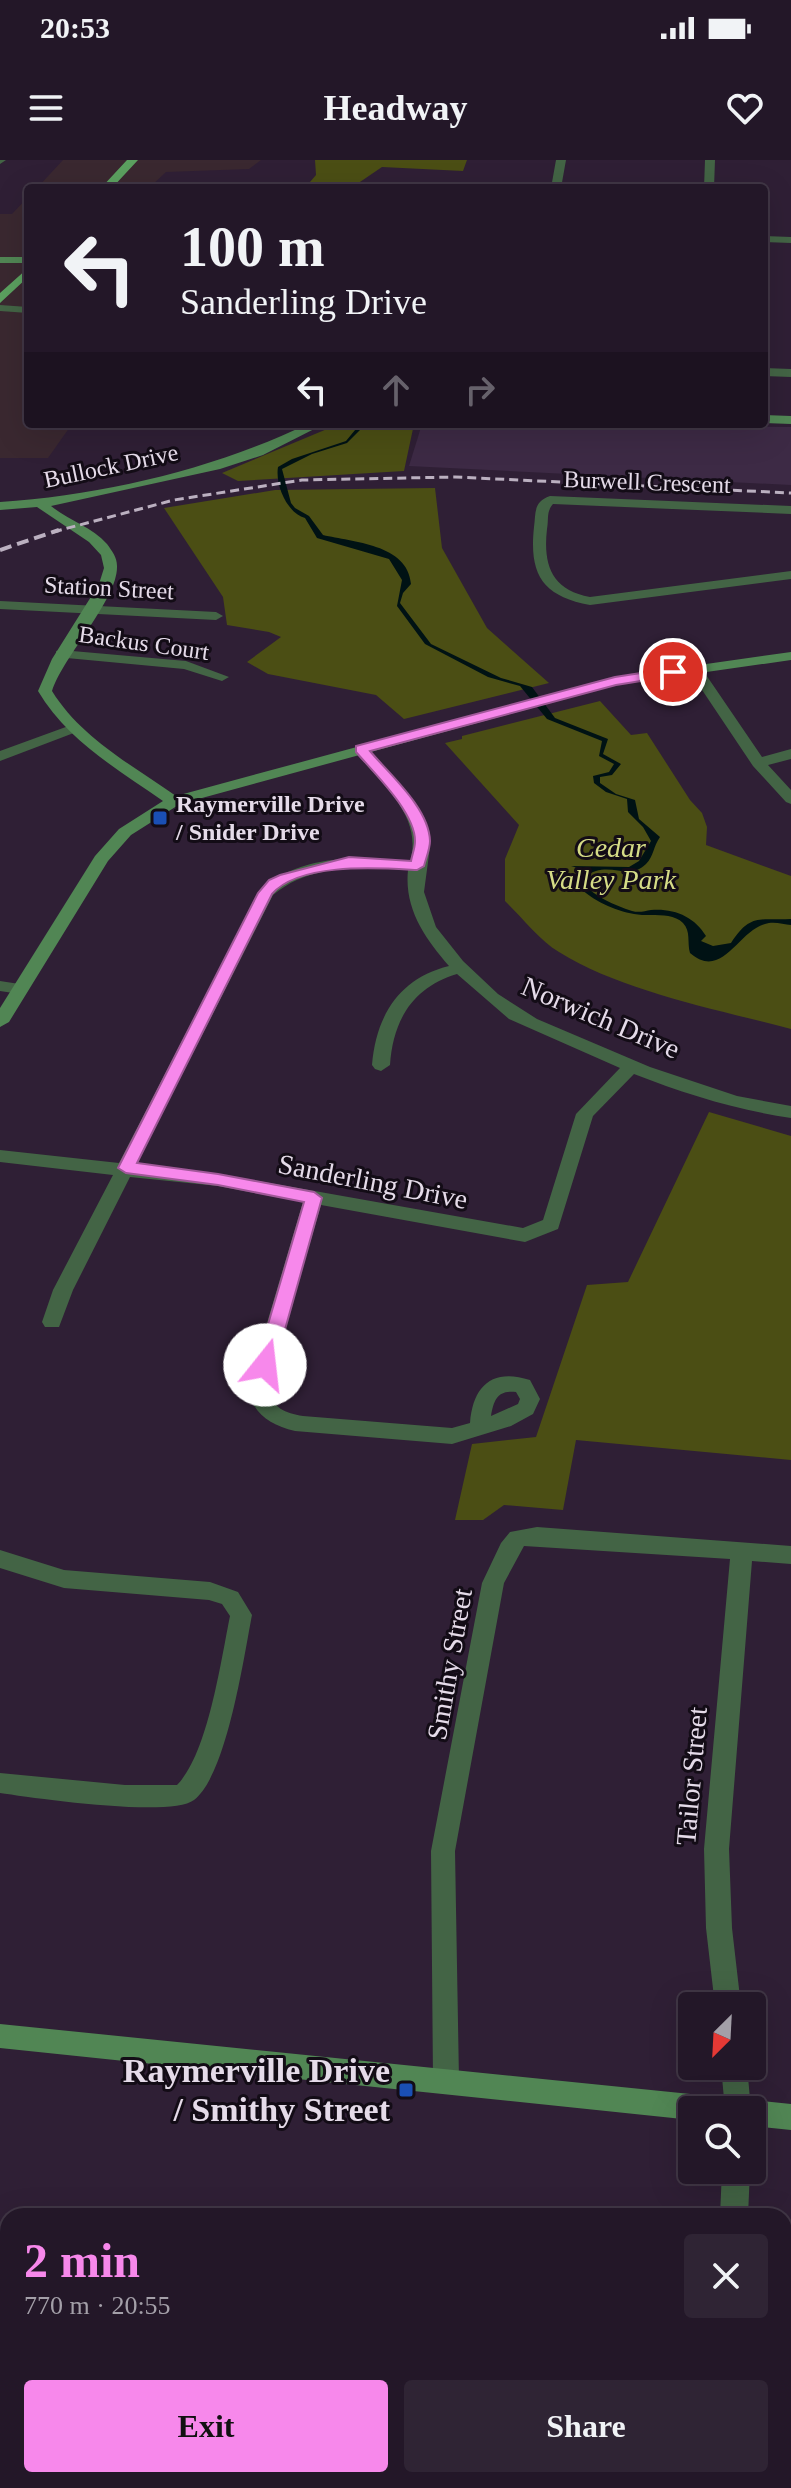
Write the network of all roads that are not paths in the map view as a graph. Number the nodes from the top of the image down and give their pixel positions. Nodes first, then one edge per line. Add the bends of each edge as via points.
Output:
1 (133, 160) edge
2 (561, 160) edge
3 (710, 160) edge
4 (110, 184) edge
5 (557, 184) edge
6 (709, 184) edge
7 (768, 239) edge
8 (791, 240) edge
9 (0, 260) edge
10 (24, 260) edge
11 (24, 275) edge
12 (0, 300) edge
13 (0, 308) edge
14 (24, 310) edge
15 (768, 372) edge
16 (791, 373) edge
17 (768, 419) edge
18 (791, 420) edge
19 (310, 428) edge
20 (40, 503) junction
21 (0, 506) edge
22 (791, 510) edge
23 (791, 575) edge
24 (0, 605) edge
25 (92, 609) junction
26 (216, 616) dead end
27 (61, 654) junction
28 (791, 656) edge
29 (695, 669) junction
30 (222, 677) dead end
31 (74, 728) junction
32 (361, 749) junction
33 (791, 754) edge
34 (0, 756) edge
35 (758, 763) junction
36 (791, 799) edge
37 (174, 801) junction
38 (417, 866) junction
39 (462, 968) junction
40 (0, 986) edge
41 (20, 989) junction
42 (0, 1022) edge
43 (381, 1065) dead end
44 (633, 1065) junction
45 (791, 1112) edge
46 (0, 1156) edge
47 (126, 1168) junction
48 (314, 1198) junction
49 (52, 1322) dead end
50 (480, 1427) dead end
51 (742, 1551) junction
52 (791, 1555) edge
53 (0, 1559) edge
54 (0, 1783) edge
55 (726, 1992) edge
56 (0, 2036) edge
57 (446, 2080) junction
58 (678, 2105) edge
59 (766, 2114) edge
60 (791, 2117) edge
61 (735, 2184) edge
62 (734, 2208) edge

1 - 4 main road
2 - 5 street
3 - 6 street
7 - 8 street
9 - 10 street
11 - 12 main road
13 - 14 street
15 - 16 street
17 - 18 street
19 - 20 street, Bullock Drive via 215,466
20 - 21 street, Bullock Drive
20 - 25 street via 91,537 110,558 107,582
22 - 23 street, Burwell Crescent via 550,500 540,511 537,552 562,593 590,601
24 - 25 street, Station Street
25 - 26 street, Station Street
25 - 27 street
27 - 30 street, Backus Court via 186,665
27 - 31 street via 45,691
28 - 29 street
29 - 32 street via 615,681
29 - 35 street
31 - 34 street
31 - 37 street
32 - 37 street
32 - 38 street, Norwich Drive via 419,825 423,842
33 - 35 street
35 - 36 street
37 - 41 street via 142,819 113,845
38 - 39 street, Norwich Drive via 423,918
38 - 47 street via 349,862 274,883
39 - 43 street via 434,974 407,991 382,1043
39 - 44 street, Norwich Drive via 519,1016
40 - 41 street
41 - 42 street
44 - 45 street, Norwich Drive via 758,1108
44 - 48 street, Sanderling Drive via 585,1114 551,1224 537,1232 502,1233
46 - 47 street, Sanderling Drive
47 - 48 street, Sanderling Drive
47 - 49 street
48 - 50 street via 257,1390 265,1408 282,1421 303,1424 452,1436
51 - 52 street, Smithy Street
51 - 55 street, Tailor Street via 715,1836 716,1906
51 - 57 street, Smithy Street via 537,1536 518,1538 505,1556 493,1583 443,1851
53 - 54 street via 64,1579 210,1591 230,1598 241,1615 208,1755 197,1782 183,1794 148,1797
56 - 57 street
57 - 58 street
59 - 60 street
61 - 62 street

